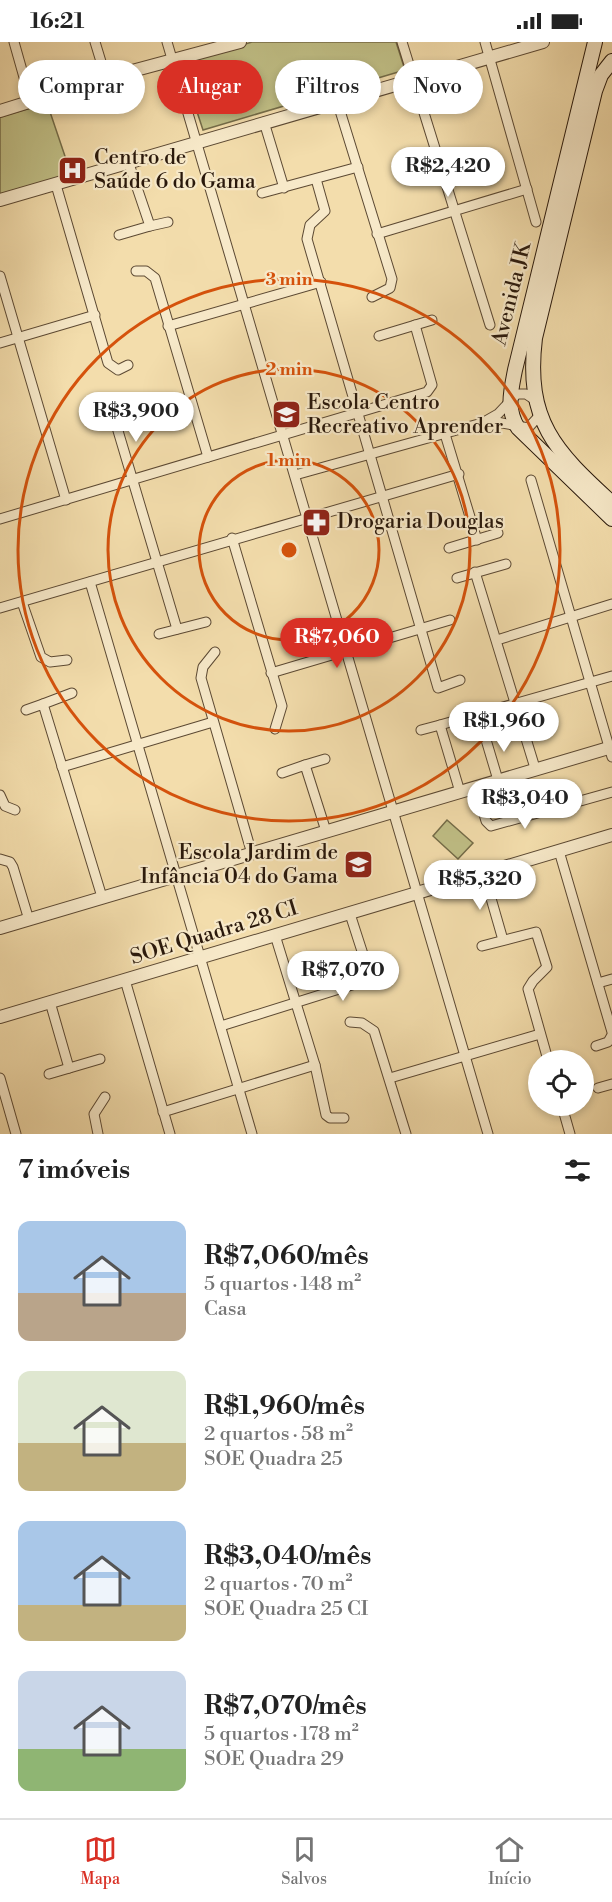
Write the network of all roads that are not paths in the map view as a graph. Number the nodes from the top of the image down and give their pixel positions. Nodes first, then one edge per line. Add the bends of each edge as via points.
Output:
1 (14, 42) edge
2 (95, 42) edge
3 (167, 42) edge
4 (240, 42) edge
5 (402, 42) edge
6 (485, 42) edge
7 (543, 42) edge
8 (593, 48) edge
9 (489, 57) junction
10 (19, 60) edge
11 (100, 60) edge
12 (172, 60) joint
13 (407, 60) edge
14 (479, 60) edge
15 (611, 62) edge
16 (18, 106) edge
17 (0, 111) edge
18 (188, 114) edge
19 (292, 114) edge
20 (341, 114) edge
21 (423, 114) edge
22 (264, 122) junction
23 (196, 143) junction
24 (129, 164) junction
25 (358, 167) junction
26 (316, 179) junction
27 (56, 185) junction
28 (284, 188) junction
29 (527, 189) junction
30 (262, 193) dead end
31 (0, 200) edge
32 (454, 210) junction
33 (168, 222) dead end
34 (536, 222) dead end
35 (150, 226) junction
36 (377, 234) junction
37 (119, 235) dead end
38 (136, 271) dead end
39 (0, 276) edge
40 (321, 282) junction
41 (372, 297) dead end
42 (243, 304) junction
43 (94, 315) junction
44 (432, 320) dead end
45 (415, 325) junction
46 (490, 325) dead end
47 (168, 326) junction
48 (379, 336) dead end
49 (17, 337) junction
50 (0, 343) edge
51 (128, 365) dead end
52 (535, 400) junction
53 (510, 401) junction
54 (138, 405) dead end
55 (359, 413) junction
56 (113, 414) junction
57 (540, 415) junction
58 (93, 422) dead end
59 (482, 423) junction
60 (518, 428) junction
61 (445, 434) junction
62 (284, 435) junction
63 (372, 454) junction
64 (208, 457) junction
65 (459, 474) junction
66 (296, 475) junction
67 (133, 479) junction
68 (531, 480) dead end
69 (383, 496) junction
70 (66, 500) junction
71 (612, 503) edge
72 (307, 518) junction
73 (0, 519) edge
74 (612, 519) edge
75 (498, 533) dead end
76 (232, 538) junction
77 (477, 540) junction
78 (449, 548) dead end
79 (158, 562) junction
80 (506, 564) dead end
81 (475, 572) junction
82 (457, 578) dead end
83 (90, 582) junction
84 (22, 602) junction
85 (612, 604) edge
86 (0, 608) edge
87 (572, 615) junction
88 (450, 620) dead end
89 (206, 622) dead end
90 (177, 628) junction
91 (422, 628) junction
92 (159, 634) dead end
93 (497, 640) junction
94 (345, 650) junction
95 (216, 652) dead end
96 (66, 660) dead end
97 (271, 673) junction
98 (612, 676) edge
99 (459, 680) dead end
100 (591, 683) junction
101 (72, 693) dead end
102 (43, 704) junction
103 (517, 705) junction
104 (26, 710) dead end
105 (213, 722) junction
106 (440, 725) junction
107 (275, 729) dead end
108 (421, 730) dead end
109 (484, 733) dead end
110 (139, 746) junction
111 (611, 751) edge
112 (325, 759) dead end
113 (305, 765) junction
114 (62, 767) junction
115 (535, 768) junction
116 (282, 773) dead end
117 (498, 780) junction
118 (476, 788) junction
119 (460, 792) junction
120 (612, 792) edge
121 (0, 795) edge
122 (15, 810) dead end
123 (392, 812) junction
124 (326, 831) junction
125 (612, 835) edge
126 (559, 851) junction
127 (252, 854) junction
128 (0, 859) edge
129 (484, 874) junction
130 (175, 876) junction
131 (416, 894) junction
132 (102, 897) junction
133 (350, 914) junction
134 (29, 920) junction
135 (0, 928) edge
136 (275, 935) junction
137 (503, 940) junction
138 (482, 946) dead end
139 (200, 960) junction
140 (393, 974) dead end
141 (371, 979) junction
142 (612, 979) edge
143 (125, 980) junction
144 (598, 983) junction
145 (50, 1002) junction
146 (295, 1002) junction
147 (0, 1017) edge
148 (350, 1022) dead end
149 (221, 1026) junction
150 (612, 1033) edge
151 (540, 1034) junction
152 (596, 1046) dead end
153 (545, 1050) edge
154 (466, 1055) junction
155 (100, 1059) dead end
156 (315, 1065) junction
157 (69, 1068) junction
158 (50, 1074) dead end
159 (0, 1077) edge
160 (390, 1078) junction
161 (612, 1084) edge
162 (239, 1088) junction
163 (598, 1088) dead end
164 (105, 1097) dead end
165 (163, 1112) junction
166 (565, 1116) edge
167 (344, 1118) dead end
168 (16, 1134) edge
169 (98, 1134) edge
170 (170, 1134) edge
171 (252, 1134) edge
172 (406, 1134) edge
173 (488, 1134) edge
174 (570, 1134) edge

1 - 10 street
2 - 11 street
3 - 12 street
4 - 12 street
5 - 13 street
6 - 9 street
7 - 9 street
8 - 15 main road via 598,64
8 - 53 main road, Avenida JK
9 - 14 street
9 - 29 street
15 - 52 main road, Avenida JK via 595,91 535,338
16 - 17 street
18 - 23 street
19 - 22 street
20 - 25 street
21 - 32 street
22 - 23 street
22 - 28 street
23 - 24 street
23 - 42 street
24 - 27 street
24 - 35 street
25 - 26 street
25 - 36 street
26 - 28 street
26 - 40 street via 325,211 307,232
27 - 31 street
27 - 43 street
28 - 30 street
29 - 32 street
29 - 34 street
32 - 36 street
32 - 46 street
33 - 35 street
35 - 37 street
36 - 41 street via 392,285
38 - 47 street via 146,271 155,278
39 - 49 street
40 - 42 street
40 - 55 street
42 - 47 street
42 - 62 street
43 - 49 street
43 - 51 street via 108,363 118,370
44 - 45 street
45 - 48 street
45 - 55 street via 431,389
47 - 64 street
49 - 50 street
49 - 70 street
52 - 53 street via 521,393
52 - 57 main road, Avenida JK
53 - 59 street
53 - 60 main road, Avenida JK
54 - 56 street
55 - 62 street
55 - 63 street
56 - 58 street
56 - 67 street
57 - 60 street via 528,428
57 - 71 main road, Avenida JK via 559,452
59 - 60 street via 505,423
59 - 61 street
60 - 74 main road, Avenida JK
61 - 63 street
61 - 65 street
62 - 64 street
62 - 66 street
63 - 66 street
63 - 69 street
64 - 67 street
65 - 69 street
65 - 77 street
66 - 72 street
67 - 70 street
67 - 79 street
68 - 87 street
69 - 72 street
69 - 91 street
70 - 73 street
72 - 76 street
72 - 94 street
75 - 77 street
76 - 79 street
76 - 97 street
77 - 78 street
79 - 83 street
79 - 90 street
80 - 81 street
81 - 82 street
81 - 93 street
83 - 84 street
83 - 110 street
84 - 86 street
84 - 96 street via 41,657 50,662
85 - 87 street
87 - 93 street
87 - 100 street
88 - 91 street
89 - 90 street
90 - 92 street
91 - 94 street
91 - 99 street via 438,688
93 - 103 street
94 - 97 street
94 - 123 street
95 - 105 street via 201,672
97 - 107 street via 282,706
98 - 100 street
100 - 103 street
100 - 111 street
101 - 102 street
102 - 104 street
102 - 114 street
103 - 106 street
103 - 115 street
105 - 110 street
105 - 127 street
106 - 108 street
106 - 119 street
109 - 117 street
110 - 114 street
110 - 130 street
111 - 115 street
112 - 113 street
113 - 116 street
113 - 124 street
114 - 132 street
115 - 117 street
117 - 118 street
118 - 119 street
118 - 120 street via 491,826
119 - 123 street
121 - 122 street via 4,806
123 - 124 street
123 - 131 street
124 - 127 street
125 - 126 street, SOE Quadra 28 CI
126 - 129 street, SOE Quadra 28 CI
126 - 144 street
127 - 130 street
128 - 134 street via 13,867
129 - 131 street, SOE Quadra 28 CI
129 - 137 street
130 - 132 street
130 - 139 street
131 - 133 street, SOE Quadra 28 CI
131 - 154 street
132 - 134 street
133 - 136 street, SOE Quadra 28 CI
133 - 141 street
134 - 135 street
136 - 139 street, SOE Quadra 28 CI
136 - 146 street
137 - 138 street
137 - 151 street via 537,932 547,967 528,989
139 - 143 street, SOE Quadra 28 CI
139 - 149 street
140 - 141 street
141 - 146 street
142 - 144 street
143 - 145 street, SOE Quadra 28 CI
143 - 165 street
144 - 150 street
145 - 147 street, SOE Quadra 28 CI
145 - 157 street
146 - 149 street
146 - 156 street
148 - 160 street via 362,1023 374,1031
149 - 162 street
150 - 152 street via 608,1042
151 - 153 street
151 - 154 street
154 - 160 street
154 - 173 street
155 - 157 street
156 - 162 street
156 - 167 street via 326,1115
157 - 158 street
159 - 168 street
160 - 172 street
161 - 163 street
162 - 165 street
162 - 171 street
164 - 169 street via 94,1114
165 - 170 street
166 - 174 street

